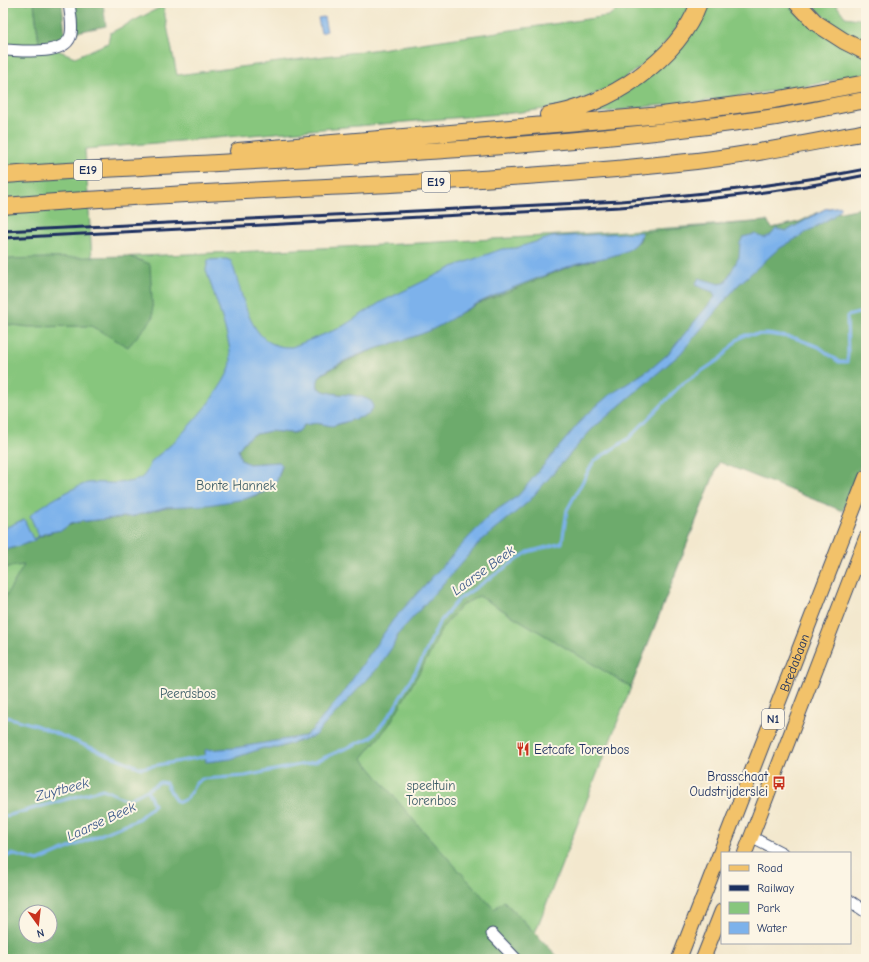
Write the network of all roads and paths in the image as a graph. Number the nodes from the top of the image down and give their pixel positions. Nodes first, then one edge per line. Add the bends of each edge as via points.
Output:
1 (68, 3) edge
2 (699, 3) edge
3 (796, 3) edge
4 (3, 50) edge
5 (866, 52) edge
6 (866, 83) edge
7 (866, 100) edge
8 (481, 130) junction
9 (866, 132) edge
10 (144, 166) junction
11 (3, 175) edge
12 (3, 206) edge
13 (866, 477) edge
14 (866, 538) edge
15 (751, 837) junction
16 (745, 852) edge
17 (780, 852) edge
18 (851, 902) edge
19 (866, 912) edge
20 (721, 914) edge
21 (492, 934) dead end
22 (516, 959) edge
23 (679, 959) edge
24 (703, 959) edge

1 - 4 street via 71,34 60,47 50,50
2 - 8 highway via 686,28 669,49 635,80 600,100 566,113 501,122
3 - 5 highway via 816,23
6 - 8 highway via 774,100 662,115
7 - 10 highway, E19 via 778,116 665,131 470,148
8 - 10 highway via 176,156
9 - 12 highway, E19 via 782,148 679,163 577,173 105,198
10 - 11 highway, E19
13 - 23 main road, Bredabaan / N1
14 - 15 main road, Bredabaan / N1
15 - 16 main road, Bredabaan / N1
15 - 17 street
18 - 19 street
20 - 24 main road
21 - 22 street

